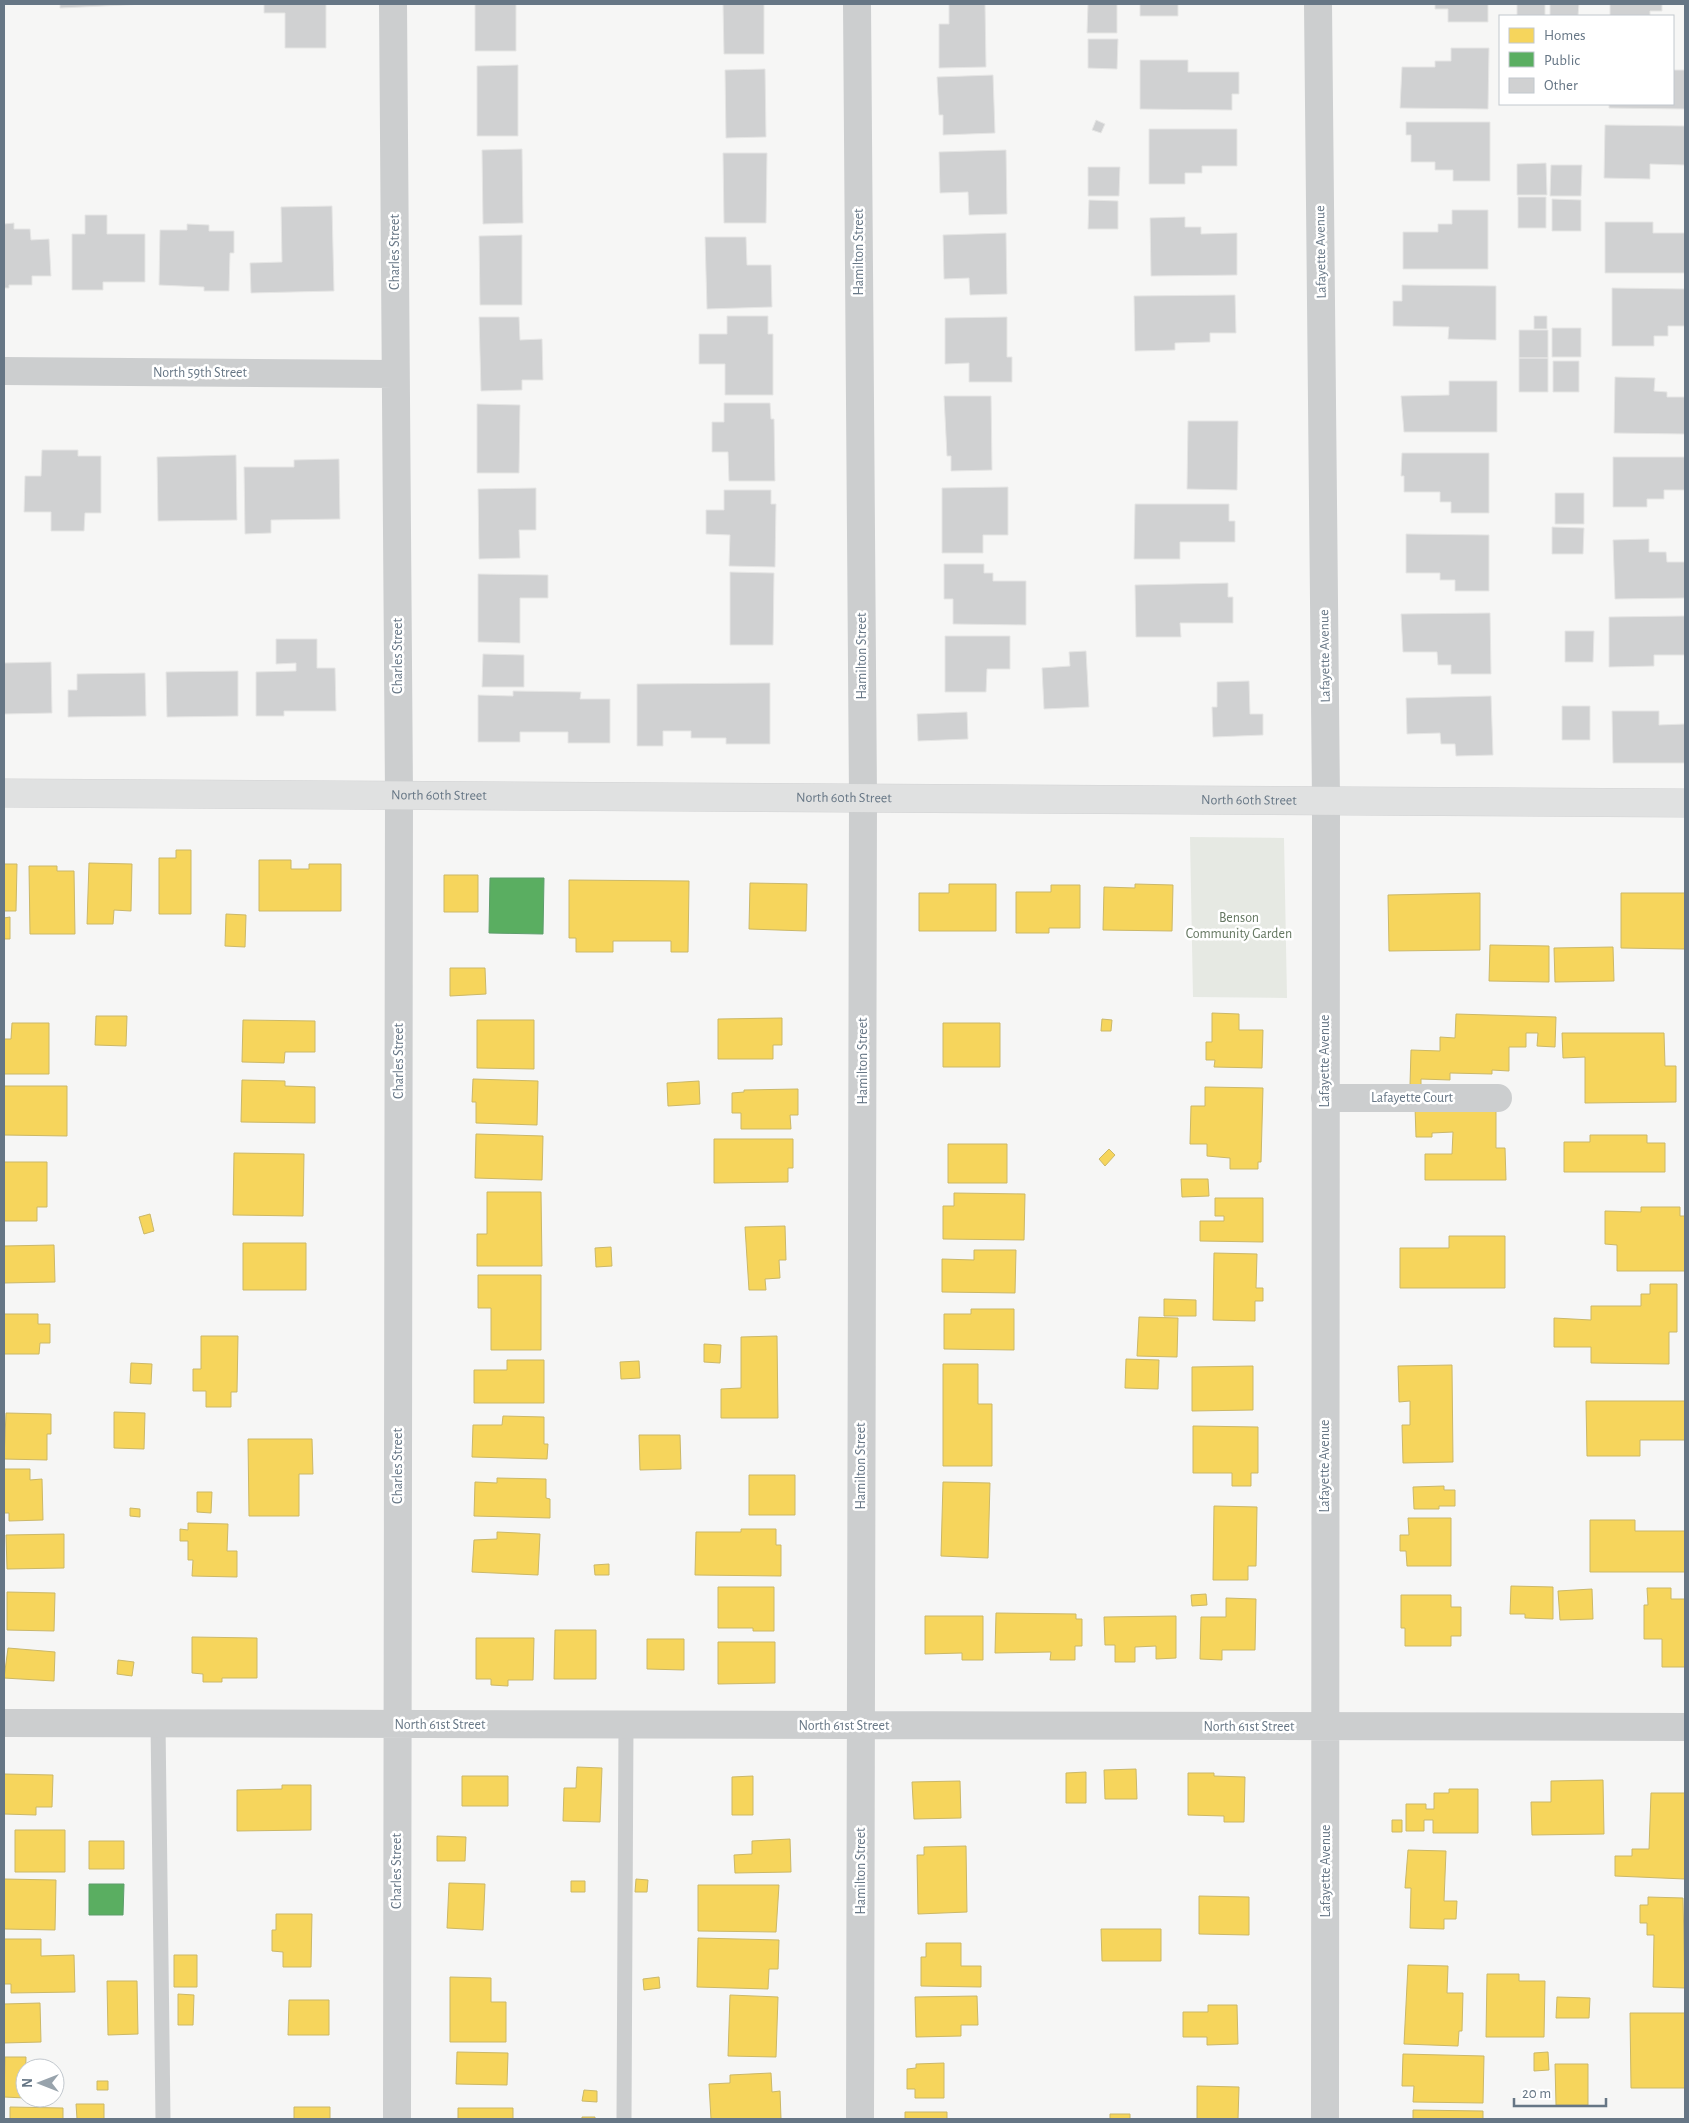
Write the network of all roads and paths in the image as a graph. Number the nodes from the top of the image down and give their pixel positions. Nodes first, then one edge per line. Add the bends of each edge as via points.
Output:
1 (393, 4) edge
2 (857, 4) edge
3 (1318, 4) edge
4 (4, 371) edge
5 (396, 374) junction
6 (4, 793) edge
7 (399, 795) junction
8 (863, 798) junction
9 (1326, 800) junction
10 (1685, 802) edge
11 (1325, 1098) junction
12 (1498, 1098) dead end
13 (4, 1723) edge
14 (158, 1724) junction
15 (398, 1725) junction
16 (626, 1725) junction
17 (861, 1726) junction
18 (1326, 1727) junction
19 (1685, 1727) edge
20 (163, 2119) edge
21 (397, 2119) edge
22 (624, 2119) edge
23 (860, 2119) edge
24 (1325, 2119) edge

1 - 5 street, Charles Street
2 - 8 street, Hamilton Street
3 - 9 street, Lafayette Avenue
4 - 5 street, North 59th Street
5 - 7 street, Charles Street
6 - 7 street, North 60th Street
7 - 8 street, North 60th Street
7 - 15 street, Charles Street
8 - 9 street, North 60th Street
8 - 17 street, Hamilton Street
9 - 10 street, North 60th Street
9 - 11 street, Lafayette Avenue
11 - 12 street, Lafayette Court
11 - 18 street, Lafayette Avenue
13 - 14 street, North 61st Street
14 - 15 street, North 61st Street
14 - 20 lane
15 - 16 street, North 61st Street
15 - 21 street, Charles Street
16 - 17 street, North 61st Street
16 - 22 lane
17 - 18 street, North 61st Street
17 - 23 street, Hamilton Street
18 - 19 street, North 61st Street
18 - 24 street, Lafayette Avenue

